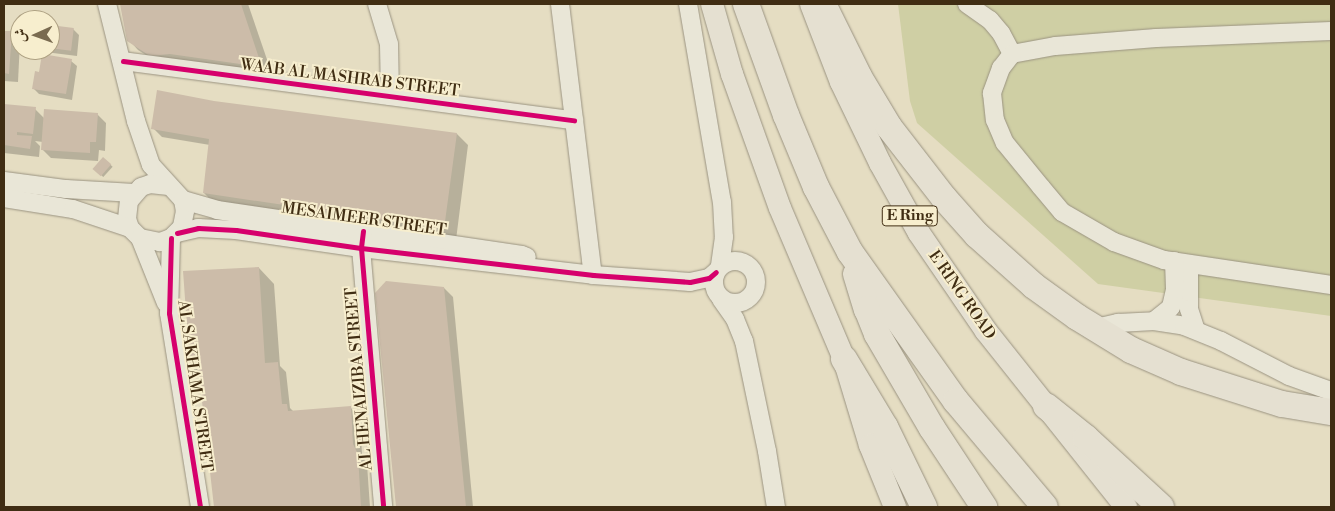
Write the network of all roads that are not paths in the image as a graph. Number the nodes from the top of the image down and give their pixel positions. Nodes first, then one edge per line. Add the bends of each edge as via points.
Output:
1 (107, 4) edge
2 (377, 4) edge
3 (560, 4) edge
4 (688, 4) edge
5 (712, 4) edge
6 (746, 4) edge
7 (811, 4) edge
8 (823, 4) edge
9 (967, 4) edge
10 (1331, 32) edge
11 (1012, 54) junction
12 (123, 61) junction
13 (390, 96) junction
14 (574, 120) junction
15 (136, 121) junction
16 (4, 181) edge
17 (169, 186) junction
18 (137, 190) junction
19 (4, 198) edge
20 (183, 200) junction
21 (257, 224) junction
22 (135, 233) junction
23 (174, 236) junction
24 (362, 240) junction
25 (850, 252) junction
26 (1182, 263) junction
27 (718, 270) junction
28 (593, 275) junction
29 (690, 282) junction
30 (1331, 285) edge
31 (718, 295) junction
32 (749, 298) junction
33 (169, 313) junction
34 (1154, 321) junction
35 (1096, 328) junction
36 (1196, 330) junction
37 (744, 341) junction
38 (844, 359) junction
39 (1331, 391) edge
40 (1046, 406) junction
41 (1331, 412) edge
42 (200, 507) edge
43 (383, 507) edge
44 (776, 507) edge
45 (894, 507) edge
46 (924, 507) edge
47 (984, 507) edge
48 (1045, 507) edge
49 (1126, 507) edge
50 (1161, 507) edge

1 - 12 street
2 - 13 street via 389,44
3 - 14 street
4 - 27 street via 722,202 724,237
5 - 38 main road via 732,74 780,208
6 - 25 highway via 816,187
7 - 40 main road, E RING ROAD / E Ring via 840,82 919,233 986,331
8 - 35 highway via 873,102 944,198 1008,264
9 - 11 street via 990,20
10 - 11 street via 1104,41
11 - 26 street via 1001,68 992,93 995,120 1005,143 1062,212 1114,242 1156,258
12 - 13 street, WAAB AL MASHRAB STREET
12 - 15 street
13 - 14 street, WAAB AL MASHRAB STREET
14 - 28 street
15 - 17 street via 151,165
15 - 18 street
16 - 18 street via 66,189
17 - 18 street via 150,184
17 - 20 street
18 - 22 street via 127,210
19 - 22 street via 73,208
20 - 21 street, MESAIMEER STREET
20 - 23 street via 185,219
21 - 23 street, MESAIMEER STREET via 198,228
21 - 24 street, MESAIMEER STREET
22 - 23 street via 160,242
22 - 33 street, AL SAKHAMA STREET
23 - 33 street, AL SAKHAMA STREET
24 - 28 street, MESAIMEER STREET
24 - 43 street, AL HENAIZIBA STREET
25 - 47 highway via 877,334 932,428
25 - 48 highway via 956,401
26 - 30 street
26 - 34 street via 1171,307
26 - 36 street
27 - 29 street, MESAIMEER STREET via 709,278
27 - 31 street via 714,285
27 - 32 street via 734,261 748,265 755,285
28 - 29 street, MESAIMEER STREET
29 - 31 street, MESAIMEER STREET
31 - 32 street via 735,303
31 - 37 street via 735,319
32 - 37 street
33 - 42 street, AL SAKHAMA STREET
34 - 35 street
34 - 36 street
35 - 41 highway via 1131,350 1181,372 1282,404
36 - 39 street via 1289,376
37 - 44 street
38 - 45 main road via 870,445
38 - 46 highway via 885,427
40 - 49 main road, E RING ROAD
40 - 50 highway

